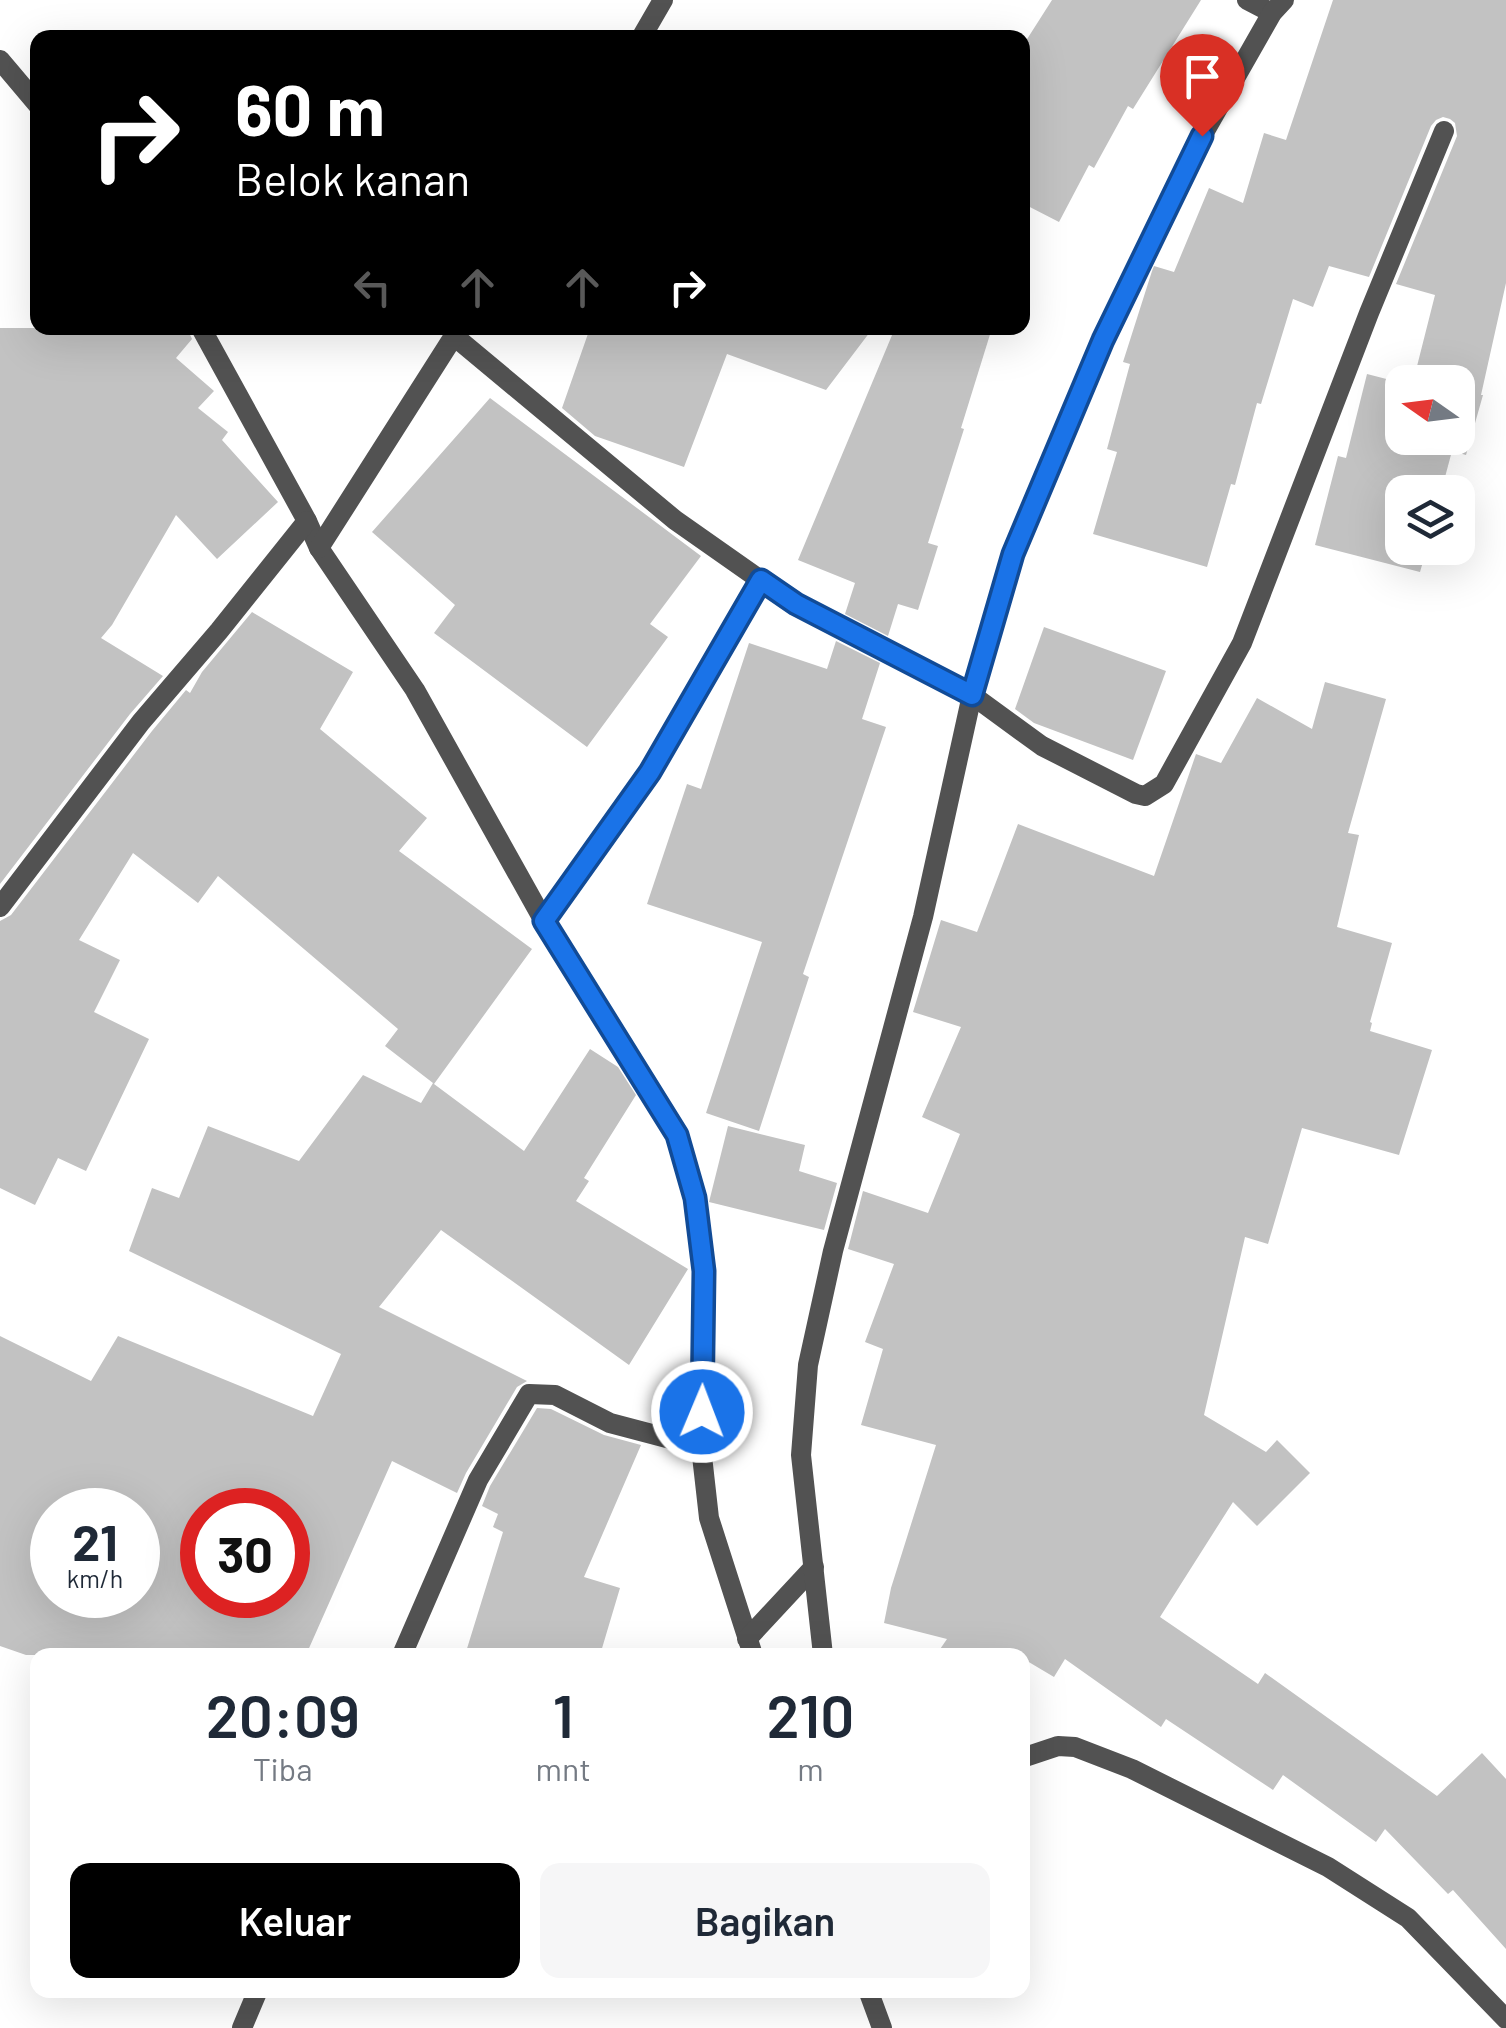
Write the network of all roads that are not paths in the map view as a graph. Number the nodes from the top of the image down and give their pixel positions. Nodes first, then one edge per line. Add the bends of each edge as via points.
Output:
1 (663, 0) edge
2 (1248, 0) edge
3 (1278, 7) edge
4 (646, 30) edge
5 (0, 60) edge
6 (30, 96) edge
7 (1444, 132) dead end
8 (205, 335) edge
9 (454, 335) edge
10 (460, 335) edge
11 (307, 521) junction
12 (319, 548) junction
13 (761, 580) junction
14 (972, 695) junction
15 (0, 906) edge
16 (544, 921) junction
17 (701, 1447) junction
18 (814, 1567) junction
19 (750, 1647) edge
20 (405, 1648) edge
21 (822, 1648) edge
22 (1030, 1755) edge
23 (255, 1998) edge
24 (871, 1998) edge
25 (1506, 2019) edge
26 (242, 2028) edge
27 (882, 2028) edge

1 - 4 street
2 - 3 street
3 - 14 street via 1202,136 1103,340 1013,554
5 - 6 street
7 - 14 street via 1242,643 1164,784 1136,794 1042,746
8 - 11 street
9 - 12 street
10 - 13 street via 676,520
11 - 12 street
11 - 15 street
12 - 16 street via 415,690
13 - 14 street
13 - 16 street via 650,772
14 - 18 street via 923,917 808,1365 801,1456
16 - 17 street via 677,1135 695,1198 704,1271
17 - 19 street via 709,1518
17 - 20 street via 610,1423 555,1395 529,1394 478,1480
18 - 19 street
18 - 21 street
22 - 25 street via 1075,1747 1328,1866 1408,1918
23 - 26 street
24 - 27 street

